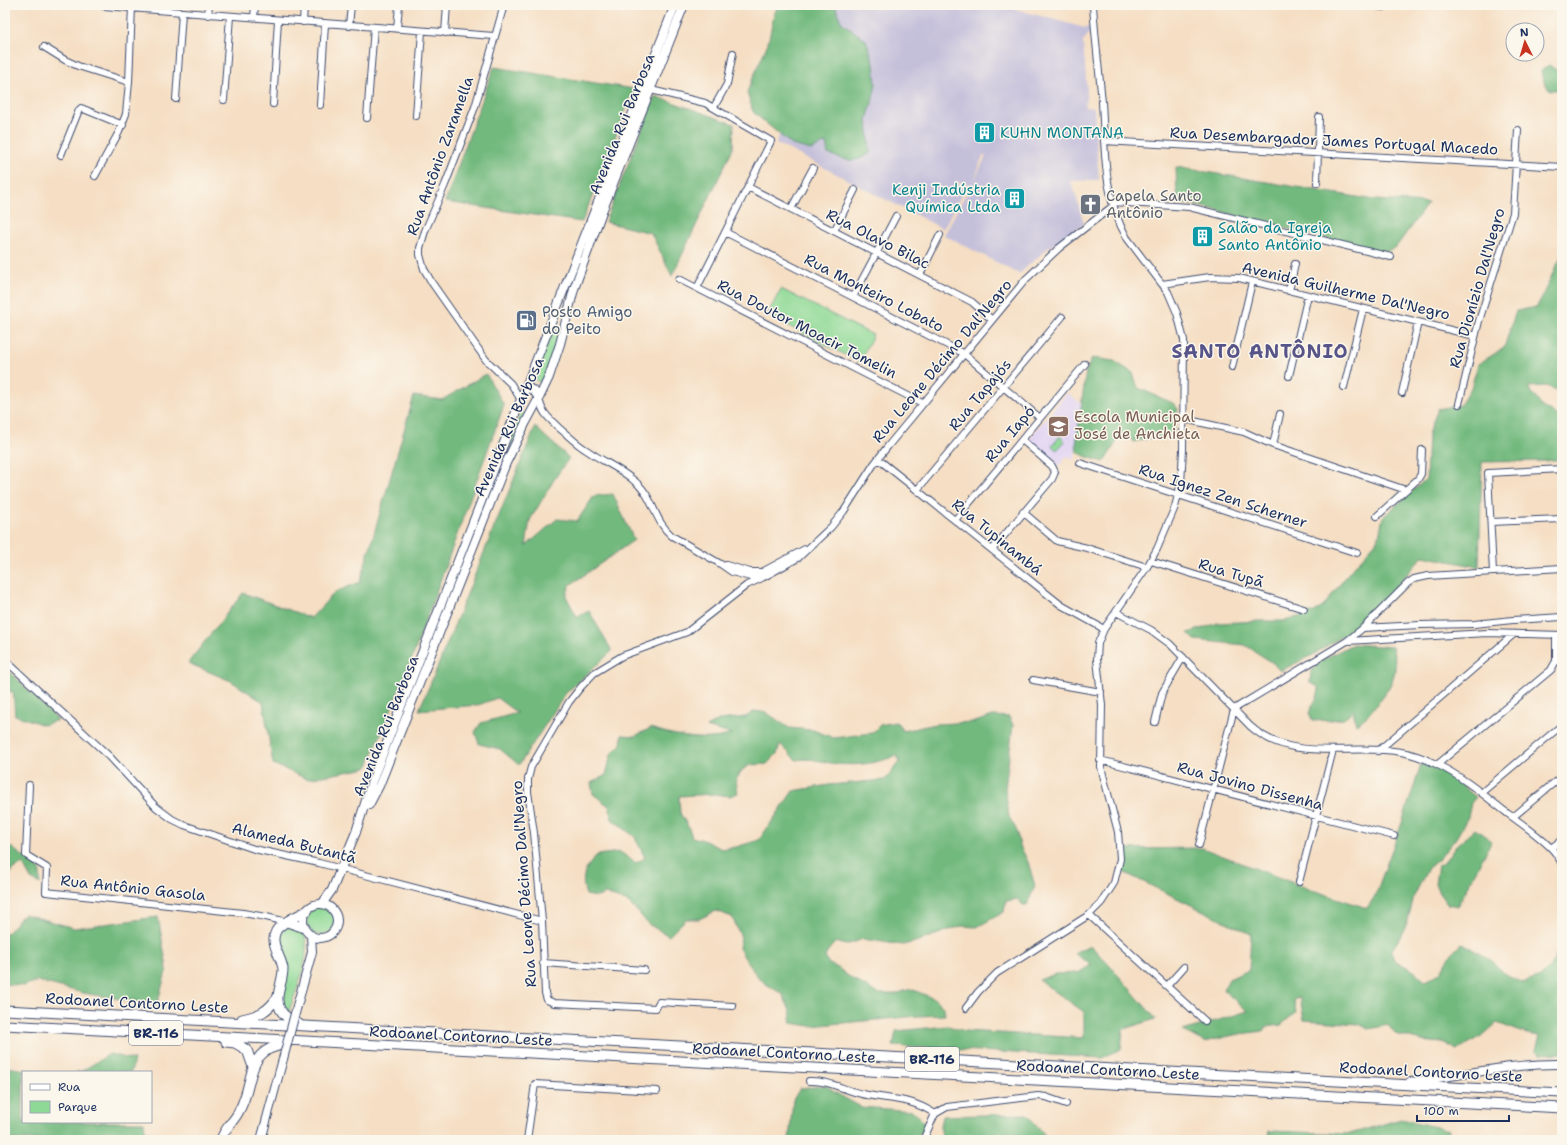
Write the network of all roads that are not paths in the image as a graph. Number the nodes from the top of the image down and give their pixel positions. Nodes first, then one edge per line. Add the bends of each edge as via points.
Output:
1 (209, 5) edge
2 (255, 5) edge
3 (304, 5) edge
4 (351, 5) edge
5 (399, 5) edge
6 (447, 5) edge
7 (504, 5) edge
8 (675, 5) edge
9 (684, 5) edge
10 (1092, 5) edge
11 (1371, 5) edge
12 (104, 6) dead end
13 (132, 7) edge
14 (1383, 7) dead end
15 (182, 13) junction
16 (208, 15) junction
17 (230, 16) junction
18 (254, 18) junction
19 (278, 20) junction
20 (303, 22) junction
21 (325, 24) junction
22 (349, 26) junction
23 (374, 27) junction
24 (397, 29) junction
25 (422, 31) junction
26 (445, 33) junction
27 (494, 36) junction
28 (44, 47) dead end
29 (733, 52) dead end
30 (129, 82) junction
31 (650, 90) junction
32 (176, 99) dead end
33 (224, 100) dead end
34 (272, 104) dead end
35 (320, 105) dead end
36 (714, 107) junction
37 (416, 116) dead end
38 (1319, 117) dead end
39 (367, 118) dead end
40 (123, 125) junction
41 (1518, 130) dead end
42 (1104, 141) junction
43 (1318, 153) junction
44 (61, 155) dead end
45 (1516, 164) junction
46 (1562, 167) edge
47 (813, 168) dead end
48 (95, 176) dead end
49 (1318, 183) dead end
50 (748, 187) junction
51 (855, 190) dead end
52 (1112, 204) junction
53 (791, 209) junction
54 (896, 216) dead end
55 (834, 231) junction
56 (725, 232) junction
57 (940, 235) dead end
58 (877, 253) junction
59 (1391, 257) dead end
60 (1295, 264) dead end
61 (920, 275) junction
62 (679, 279) dead end
63 (1252, 282) junction
64 (1162, 284) junction
65 (697, 288) junction
66 (1289, 291) junction
67 (1308, 295) junction
68 (853, 297) junction
69 (1363, 309) junction
70 (1062, 317) dead end
71 (992, 319) junction
72 (1418, 322) junction
73 (1475, 336) junction
74 (963, 353) junction
75 (1085, 364) dead end
76 (1232, 367) dead end
77 (1289, 376) dead end
78 (511, 384) junction
79 (526, 387) junction
80 (1003, 387) junction
81 (1344, 387) dead end
82 (1402, 392) dead end
83 (539, 398) junction
84 (521, 400) junction
85 (922, 403) junction
86 (1458, 404) dead end
87 (532, 411) junction
88 (544, 413) junction
89 (1280, 414) dead end
90 (1040, 418) junction
91 (1184, 419) junction
92 (1022, 440) junction
93 (1273, 445) junction
94 (1422, 450) dead end
95 (878, 459) junction
96 (1080, 463) dead end
97 (1562, 469) edge
98 (917, 490) junction
99 (1406, 490) junction
100 (1178, 495) junction
101 (1024, 512) junction
102 (1377, 516) dead end
103 (1562, 519) edge
104 (954, 520) junction
105 (1491, 522) junction
106 (992, 550) junction
107 (1357, 553) dead end
108 (1151, 561) junction
109 (719, 562) junction
110 (1147, 567) junction
111 (1562, 568) edge
112 (732, 572) junction
113 (1493, 572) junction
114 (763, 575) junction
115 (756, 577) junction
116 (747, 586) junction
117 (740, 590) junction
118 (1304, 609) dead end
119 (1116, 612) junction
120 (1562, 617) edge
121 (1513, 620) junction
122 (1363, 628) junction
123 (1104, 629) junction
124 (1514, 634) junction
125 (1559, 635) edge
126 (1347, 641) junction
127 (1183, 658) junction
128 (5, 660) edge
129 (1033, 680) dead end
130 (1101, 692) junction
131 (1234, 709) junction
132 (1155, 722) dead end
133 (1562, 725) edge
134 (1333, 750) junction
135 (1378, 751) junction
136 (1100, 760) junction
137 (1438, 764) junction
138 (1562, 776) edge
139 (29, 785) dead end
140 (1213, 789) junction
141 (1481, 793) junction
142 (1316, 816) junction
143 (1513, 817) junction
144 (356, 832) junction
145 (1394, 836) dead end
146 (1562, 840) edge
147 (1199, 845) dead end
148 (1551, 848) junction
149 (1562, 864) edge
150 (341, 868) junction
151 (1298, 882) dead end
152 (332, 890) junction
153 (322, 904) junction
154 (331, 908) junction
155 (307, 910) junction
156 (1089, 915) junction
157 (542, 921) junction
158 (287, 922) junction
159 (305, 928) junction
160 (311, 935) junction
161 (322, 938) junction
162 (312, 952) junction
163 (543, 963) junction
164 (1184, 967) dead end
165 (644, 970) dead end
166 (1167, 986) junction
167 (277, 998) junction
168 (733, 1006) dead end
169 (966, 1008) dead end
170 (5, 1010) edge
171 (228, 1021) junction
172 (1205, 1021) dead end
173 (5, 1025) edge
174 (302, 1025) junction
175 (192, 1035) junction
176 (306, 1042) junction
177 (1562, 1064) edge
178 (253, 1067) junction
179 (809, 1082) dead end
180 (1394, 1084) junction
181 (657, 1091) dead end
182 (1562, 1093) edge
183 (1066, 1104) dead end
184 (1562, 1108) edge
185 (935, 1114) junction
186 (221, 1140) edge
187 (261, 1140) edge
188 (527, 1140) edge
189 (923, 1140) edge

1 - 16 street
2 - 18 street
3 - 20 street
4 - 22 street
5 - 24 street
6 - 26 street
7 - 27 street, Rua Antônio Zaramella
8 - 79 main road, Avenida Rui Barbosa
9 - 31 main road, Avenida Rui Barbosa
10 - 42 street
11 - 14 street
12 - 13 street
13 - 15 street
13 - 30 street
15 - 16 street
15 - 32 street
16 - 17 street
17 - 18 street
17 - 33 street
18 - 19 street
19 - 20 street
19 - 34 street
20 - 21 street
21 - 22 street
21 - 35 street
22 - 23 street
23 - 24 street
23 - 39 street
24 - 25 street
25 - 26 street
25 - 37 street
26 - 27 street
27 - 78 street, Rua Antônio Zaramella via 475,107 425,231 420,255 428,276 464,329 486,360
28 - 30 street via 78,66
29 - 36 street via 727,84
30 - 40 street
31 - 36 street via 696,99
31 - 83 main road, Avenida Rui Barbosa via 574,289 556,357
36 - 50 street via 771,141
38 - 43 street
40 - 44 street via 81,108
40 - 48 street
41 - 45 street, Rua Dionízio Dal'Negro
42 - 43 street, Rua Desembargador James Portugal Macedo
42 - 52 street
43 - 45 street, Rua Desembargador James Portugal Macedo
43 - 49 street
45 - 46 street, Rua Desembargador James Portugal Macedo
45 - 73 street, Rua Dionízio Dal'Negro via 1511,220
47 - 53 street
50 - 53 street, Rua Olavo Bilac
50 - 56 street
51 - 55 street
52 - 59 street via 1189,207
52 - 64 street via 1127,238
52 - 71 street, Rua Leone Décimo Dal'Negro via 1026,279
53 - 55 street, Rua Olavo Bilac
54 - 58 street
55 - 58 street, Rua Olavo Bilac
56 - 65 street
56 - 68 street, Rua Monteiro Lobato
57 - 61 street
58 - 61 street, Rua Olavo Bilac
58 - 68 street
60 - 66 street
61 - 71 street, Rua Olavo Bilac via 972,302
62 - 65 street, Rua Doutor Moacir Tomelin
63 - 64 street, Avenida Guilherme Dal'Negro via 1221,277
63 - 66 street, Avenida Guilherme Dal'Negro
63 - 76 street
64 - 91 street via 1175,307 1184,340
65 - 85 street, Rua Doutor Moacir Tomelin
66 - 67 street, Avenida Guilherme Dal'Negro
67 - 69 street, Avenida Guilherme Dal'Negro
67 - 77 street
68 - 74 street, Rua Monteiro Lobato
69 - 72 street, Avenida Guilherme Dal'Negro
69 - 81 street
70 - 80 street, Rua Tapajós
71 - 74 street, Rua Leone Décimo Dal'Negro
72 - 73 street, Avenida Guilherme Dal'Negro
72 - 82 street
73 - 86 street, Rua Dionízio Dal'Negro
74 - 80 street, Rua Monteiro Lobato
74 - 85 street, Rua Leone Décimo Dal'Negro
75 - 90 street, Rua Iapó
78 - 79 street
78 - 84 street, Rua Antônio Zaramella
79 - 83 main road via 534,391
79 - 84 main road, Avenida Rui Barbosa
80 - 90 street, Rua Monteiro Lobato
80 - 98 street, Rua Tapajós
83 - 87 main road, Avenida Rui Barbosa
83 - 88 street
84 - 87 main road
84 - 144 main road, Avenida Rui Barbosa via 372,781
85 - 95 street, Rua Leone Décimo Dal'Negro
87 - 88 street
87 - 144 main road, Avenida Rui Barbosa via 506,463 379,786
88 - 109 street via 579,446 640,484 666,532
89 - 93 street
90 - 92 street, Rua Iapó
91 - 93 street via 1236,430
91 - 100 street via 1183,466
92 - 101 street via 1052,466 1055,472
92 - 104 street, Rua Iapó
93 - 99 street
94 - 99 street via 1421,474
95 - 98 street, Rua Tupinambá
95 - 114 street, Rua Leone Décimo Dal'Negro via 837,520 809,548 795,553
96 - 100 street, Rua Ignez Zen Scherner
97 - 105 street via 1488,473
98 - 104 street, Rua Tupinambá
99 - 102 street
100 - 107 street, Rua Ignez Zen Scherner
100 - 108 street
101 - 106 street
101 - 110 street via 1057,541
103 - 105 street
104 - 106 street, Rua Tupinambá
105 - 113 street
106 - 123 street, Rua Tupinambá via 1067,610
108 - 110 street
108 - 118 street, Rua Tupã
109 - 112 street
109 - 114 street
110 - 119 street
111 - 113 street
112 - 115 street, Rua Leone Décimo Dal'Negro
112 - 117 street via 740,580
113 - 122 street via 1414,579
114 - 115 street, Rua Leone Décimo Dal'Negro
114 - 116 street, Rua Leone Décimo Dal'Negro
115 - 116 street
116 - 117 street, Rua Leone Décimo Dal'Negro
117 - 157 street, Rua Leone Décimo Dal'Negro via 687,632 637,650 601,668 569,702 531,767 528,779
119 - 123 street
119 - 127 street via 1152,630
120 - 121 street
121 - 122 street
121 - 124 street
122 - 126 street
123 - 130 street via 1097,651
124 - 125 street
124 - 126 street via 1488,633
124 - 135 street
125 - 137 street via 1556,661 1551,670
126 - 131 street
127 - 131 street
127 - 132 street via 1162,693
128 - 150 street, Alameda Butantã via 95,742 156,807 172,819 254,850
129 - 130 street
130 - 136 street
131 - 134 street via 1256,732 1279,745 1300,749
131 - 140 street
133 - 141 street
134 - 135 street
134 - 142 street
135 - 137 street via 1412,754
136 - 140 street, Rua Jovino Dissenha
136 - 156 street via 1118,832 1120,859 1114,883 1101,903
137 - 141 street
138 - 143 street
139 - 158 street, Rua Antônio Gasola via 26,855 47,868 46,892 249,914
140 - 142 street, Rua Jovino Dissenha
140 - 147 street
141 - 143 street
142 - 145 street, Rua Jovino Dissenha
142 - 151 street
143 - 148 street
144 - 150 main road, Avenida Rui Barbosa
146 - 148 street
148 - 149 street
150 - 152 main road, Avenida Rui Barbosa
150 - 157 street, Alameda Butantã
152 - 153 main road, Avenida Rui Barbosa
152 - 154 main road, Avenida Rui Barbosa
153 - 154 main road
153 - 155 main road via 316,904
154 - 161 main road via 335,912 337,923 332,933
155 - 158 highway
155 - 159 main road via 303,919
156 - 166 street
156 - 169 street via 997,973
157 - 163 street, Rua Leone Décimo Dal'Negro
158 - 159 highway
158 - 167 highway via 279,927 274,935 275,947 283,970
159 - 160 main road
160 - 161 main road
160 - 162 main road
161 - 162 main road
162 - 187 main road, bridge
163 - 165 street
163 - 168 street, Rua Leone Décimo Dal'Negro via 546,997 554,1003 656,1008 659,1002
164 - 166 street
166 - 172 street
167 - 171 highway via 261,1014
167 - 174 highway via 284,1015
170 - 171 highway, Rodoanel Contorno Leste / BR-116
171 - 174 highway, Rodoanel Contorno Leste / BR-116
173 - 175 highway, Rodoanel Contorno Leste / BR-116
174 - 180 highway, Rodoanel Contorno Leste / BR-116
175 - 176 highway, Rodoanel Contorno Leste / BR-116
175 - 178 highway via 242,1046 247,1050
176 - 178 highway via 271,1048 260,1056
176 - 184 highway, Rodoanel Contorno Leste / BR-116
177 - 180 main road via 1521,1066
178 - 186 highway via 240,1110 226,1128
179 - 185 street via 826,1082 863,1094 916,1103
180 - 182 highway, Rodoanel Contorno Leste / BR-116
181 - 188 street via 535,1084
183 - 185 street via 1046,1097 1026,1097 954,1106
185 - 189 street

